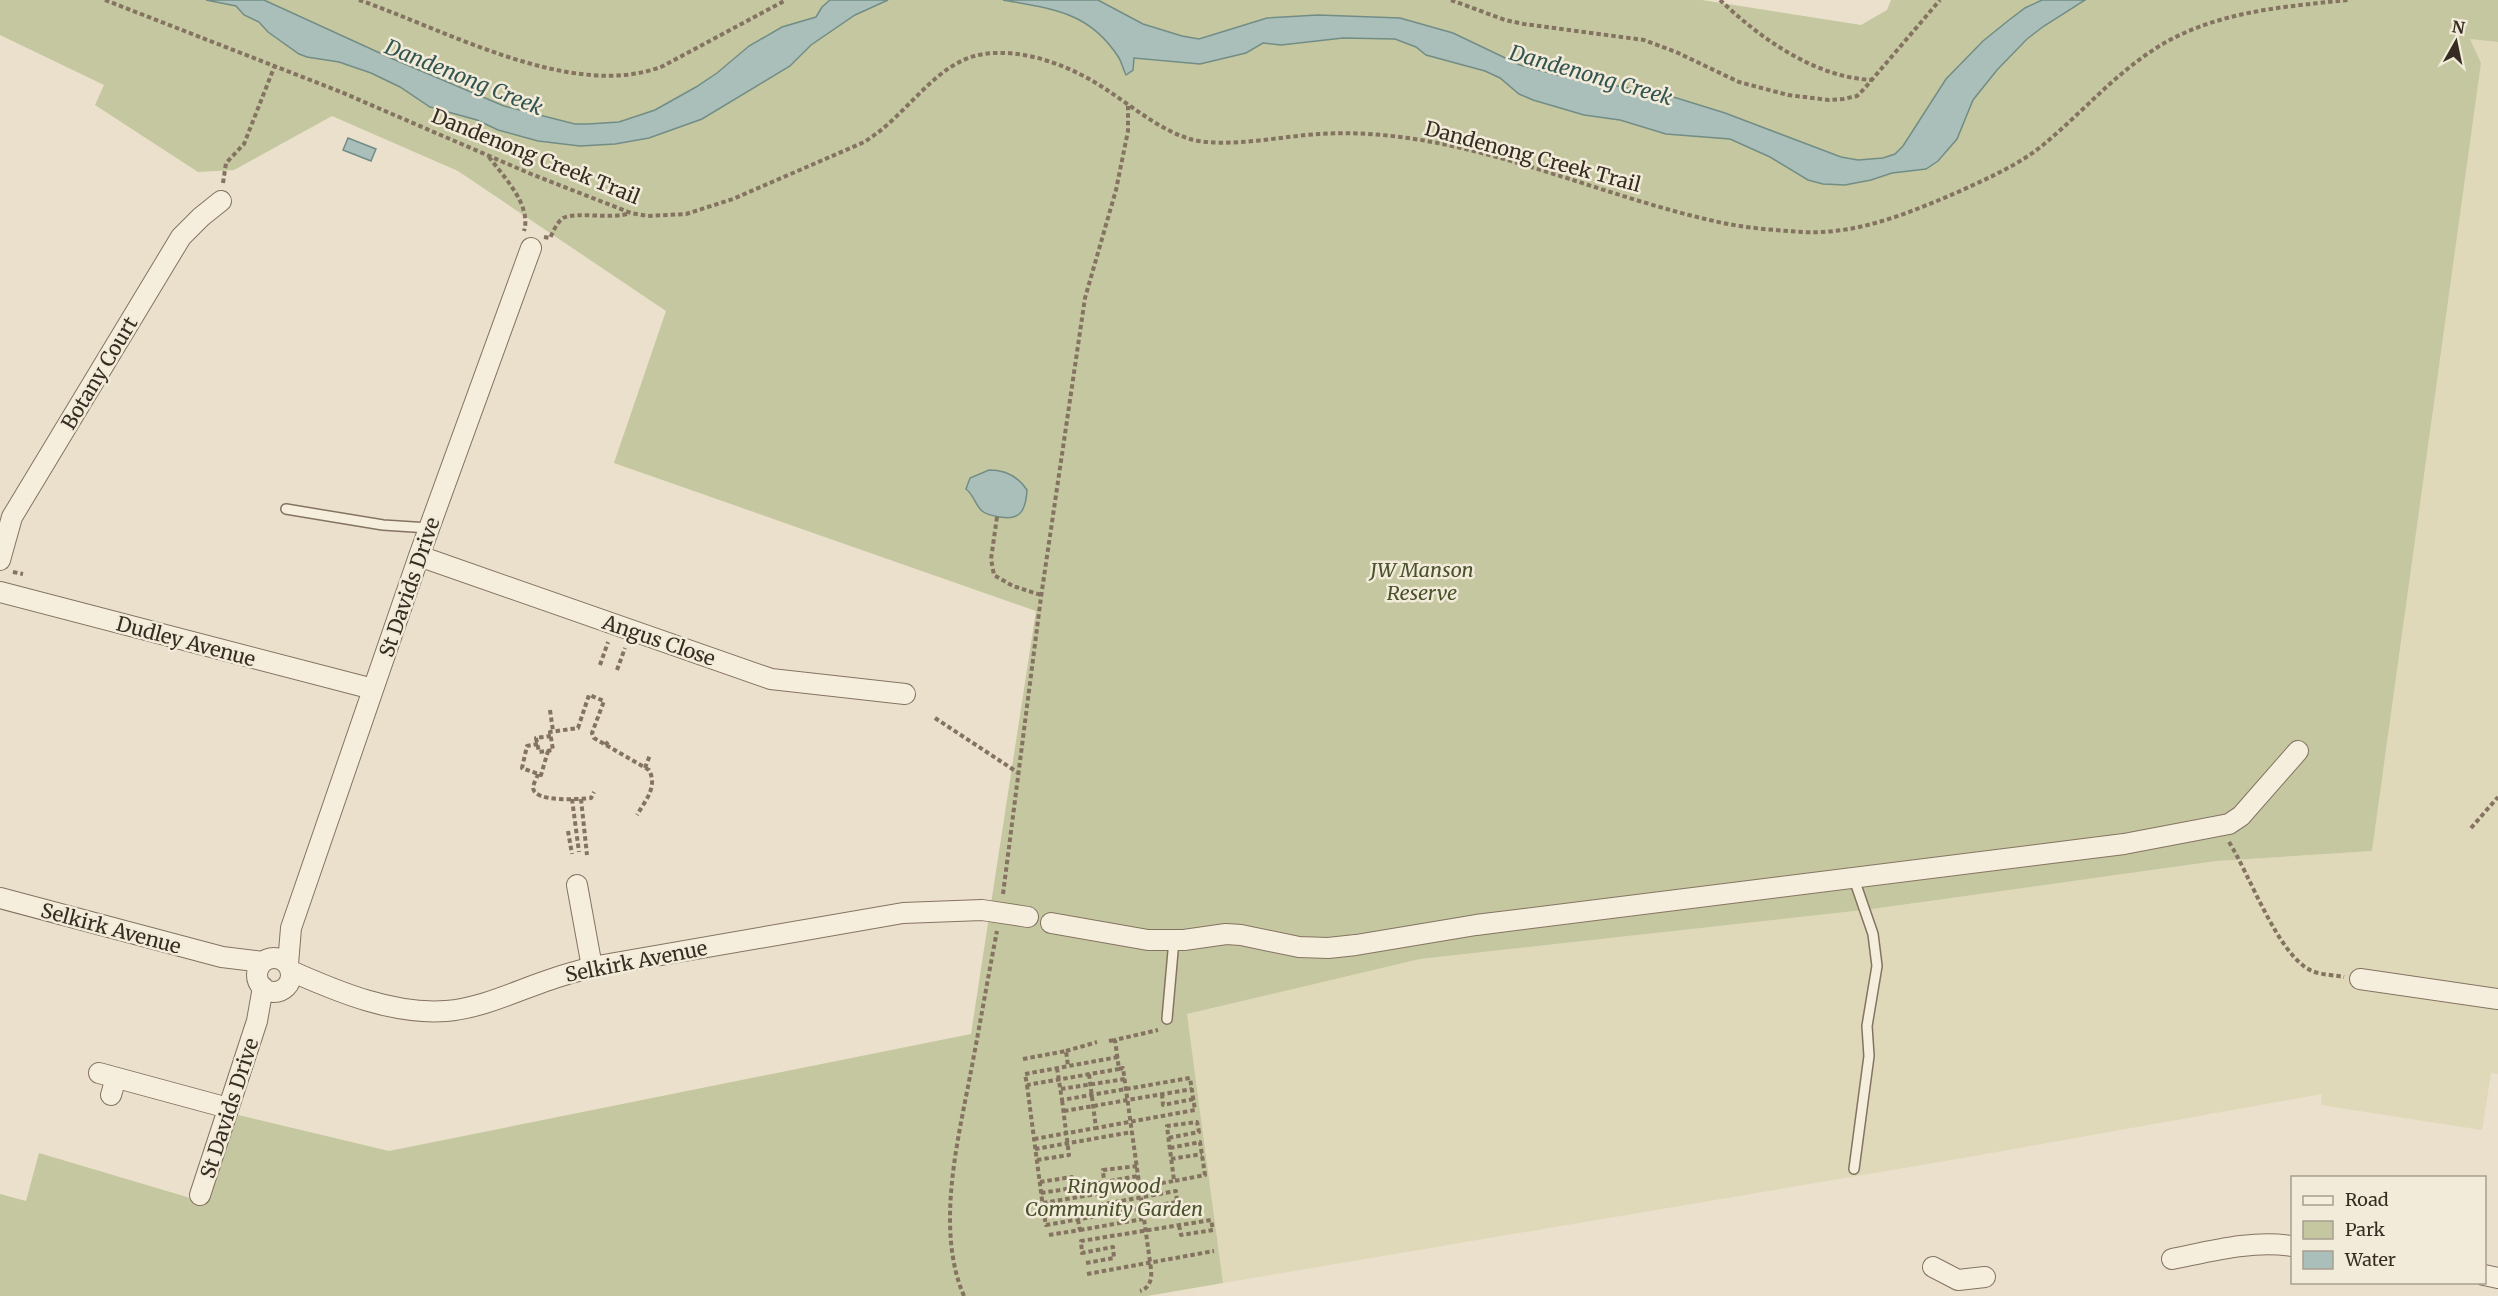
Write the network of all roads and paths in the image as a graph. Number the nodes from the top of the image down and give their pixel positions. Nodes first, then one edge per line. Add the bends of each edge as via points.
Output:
1 (105, 0) edge
2 (358, 0) edge
3 (786, 0) edge
4 (1451, 0) edge
5 (1720, 0) edge
6 (1940, 0) edge
7 (2348, 0) edge
8 (275, 65) junction
9 (1874, 80) junction
10 (1128, 105) junction
11 (489, 156) junction
12 (224, 171) dead end
13 (221, 201) dead end
14 (631, 213) junction
15 (550, 238) dead end
16 (528, 240) joint
17 (286, 509) dead end
18 (997, 517) dead end
19 (429, 528) junction
20 (419, 556) junction
21 (0, 560) edge
22 (0, 592) edge
23 (1041, 595) junction
24 (608, 642) dead end
25 (625, 648) dead end
26 (600, 665) dead end
27 (617, 670) dead end
28 (373, 689) junction
29 (905, 694) dead end
30 (550, 710) dead end
31 (935, 718) dead end
32 (552, 734) junction
33 (610, 740) dead end
34 (538, 744) junction
35 (605, 746) junction
36 (548, 751) junction
37 (2298, 751) dead end
38 (650, 755) dead end
39 (645, 768) junction
40 (1017, 772) junction
41 (538, 774) junction
42 (594, 792) dead end
43 (2498, 798) edge
44 (572, 799) junction
45 (581, 799) junction
46 (637, 815) dead end
47 (2221, 827) junction
48 (2471, 828) dead end
49 (568, 831) dead end
50 (579, 852) dead end
51 (572, 854) dead end
52 (587, 855) dead end
53 (1854, 879) junction
54 (577, 885) dead end
55 (0, 898) edge
56 (999, 918) junction
57 (1173, 940) junction
58 (592, 967) junction
59 (275, 975) junction
60 (2360, 979) joint
61 (2498, 999) edge
62 (1169, 1003) junction
63 (1167, 1019) dead end
64 (1115, 1040) junction
65 (1109, 1041) dead end
66 (1097, 1042) dead end
67 (1066, 1051) junction
68 (1118, 1057) junction
69 (1023, 1059) dead end
70 (1068, 1066) junction
71 (1057, 1068) junction
72 (1119, 1069) junction
73 (1089, 1074) junction
74 (1125, 1078) junction
75 (1059, 1079) junction
76 (109, 1082) dead end
77 (1090, 1084) junction
78 (1027, 1085) junction
79 (1060, 1089) junction
80 (1192, 1089) junction
81 (1126, 1090) junction
82 (1162, 1094) junction
83 (1092, 1096) junction
84 (1194, 1099) junction
85 (1062, 1100) junction
86 (1128, 1100) junction
87 (1093, 1106) junction
88 (228, 1108) junction
89 (1064, 1111) junction
90 (1131, 1122) junction
91 (1096, 1128) junction
92 (1132, 1132) junction
93 (1067, 1133) junction
94 (1168, 1137) junction
95 (1034, 1139) junction
96 (1068, 1143) junction
97 (1170, 1148) junction
98 (1035, 1149) junction
99 (1202, 1154) junction
100 (1171, 1159) junction
101 (1037, 1160) junction
102 (1137, 1166) junction
103 (1854, 1169) dead end
104 (1138, 1176) junction
105 (1174, 1181) junction
106 (1040, 1182) junction
107 (1104, 1182) junction
108 (1140, 1187) junction
109 (1074, 1188) junction
110 (1106, 1192) junction
111 (1041, 1193) junction
112 (200, 1195) dead end
113 (1141, 1197) junction
114 (1043, 1203) junction
115 (1143, 1208) junction
116 (1044, 1215) junction
117 (1143, 1219) dead end
118 (1078, 1220) junction
119 (1179, 1225) junction
120 (1080, 1230) junction
121 (1146, 1230) junction
122 (1049, 1235) dead end
123 (2291, 1246) edge
124 (1214, 1251) dead end
125 (2172, 1259) dead end
126 (1086, 1263) dead end
127 (1150, 1263) junction
128 (1933, 1267) dead end
129 (1087, 1274) dead end
130 (1985, 1277) dead end
131 (1957, 1288) edge
132 (1140, 1291) dead end
133 (964, 1296) edge

1 - 8 path, Dandenong Creek Trail
2 - 3 path via 543,67 617,75 663,66
4 - 9 path via 1504,20 1644,40 1739,82 1788,95 1843,99 1857,96
5 - 9 path via 1767,39 1795,56 1838,76
6 - 9 path
7 - 10 path, Dandenong Creek Trail via 2227,16 2181,34 2120,74 2041,147 2002,172 1913,212 1840,231 1808,232 1717,222 1507,160 1404,138 1321,134 1222,142 1194,140
8 - 11 path, Dandenong Creek Trail
8 - 12 path via 244,144 226,163
10 - 14 path, Dandenong Creek Trail via 1102,86 1051,62 1014,54 981,54 944,71 897,118 862,143 733,199 686,214
10 - 23 path via 1128,131 1116,190 1085,298
11 - 14 path, Dandenong Creek Trail
11 - 16 path via 518,197 527,221
13 - 21 street, Botany Court via 181,237 12,518
14 - 15 path via 562,219
16 - 19 street, St Davids Drive
17 - 19 lane via 383,525
18 - 23 path via 991,559 994,575
19 - 20 street, St Davids Drive
20 - 28 street, St Davids Drive
20 - 29 street, Angus Close via 771,680
22 - 28 street, Dudley Avenue
23 - 40 path
24 - 26 path
25 - 27 path
28 - 59 street, St Davids Drive
30 - 32 path
31 - 40 path
32 - 34 path via 536,738
32 - 35 path via 578,728 589,695 604,700 592,733
32 - 36 path via 553,750
33 - 35 path
34 - 36 path via 539,752
34 - 41 path via 527,746 522,768
35 - 39 path
36 - 41 path via 541,775
37 - 47 street via 2241,816
38 - 39 path
39 - 46 path via 652,776 652,788
40 - 56 path
41 - 44 path via 535,791 548,799
42 - 45 path via 591,798
43 - 48 path
44 - 45 path
44 - 50 path
45 - 52 path
47 - 53 street, Selkirk Avenue via 2124,844
47 - 60 path via 2281,940 2302,965 2313,972
49 - 51 path
53 - 57 street, Selkirk Avenue via 1476,925 1328,948 1226,934
53 - 103 lane via 1873,934 1877,966 1867,1026 1869,1056
54 - 58 street
55 - 59 street, Selkirk Avenue via 222,957
56 - 57 street, Selkirk Avenue via 1148,940
56 - 58 street, Selkirk Avenue via 947,912 880,916
56 - 133 path via 954,1179 951,1244
57 - 62 lane
58 - 59 street, Selkirk Avenue via 496,1000 447,1011 409,1009
59 - 88 street, St Davids Drive
60 - 61 street
62 - 63 lane
62 - 64 path via 1160,1029
64 - 65 path
64 - 68 path
66 - 67 path
67 - 69 path
67 - 70 path
68 - 70 path
68 - 72 path
70 - 71 path
71 - 75 path
71 - 78 path via 1025,1074
72 - 73 path
72 - 74 path via 1123,1068
73 - 75 path
73 - 77 path
74 - 77 path
74 - 81 path
75 - 78 path
75 - 79 path
76 - 88 street via 162,1097
77 - 79 path
77 - 83 path
78 - 95 path
79 - 85 path
80 - 81 path via 1190,1078
80 - 82 path
80 - 84 path
81 - 83 path
81 - 86 path
82 - 84 path via 1163,1105
82 - 86 path
83 - 85 path
83 - 87 path
84 - 90 path via 1195,1110
85 - 89 path
86 - 87 path
86 - 90 path
87 - 89 path
87 - 91 path
88 - 112 street, St Davids Drive
89 - 93 path
90 - 91 path
90 - 92 path
91 - 93 path
92 - 96 path
92 - 102 path
93 - 95 path
93 - 96 path
94 - 94 path via 1167,1126 1197,1122 1199,1132
94 - 97 path
95 - 98 path
96 - 98 path
96 - 101 path via 1069,1155
97 - 99 path via 1200,1142
97 - 100 path
98 - 101 path
99 - 100 path
99 - 105 path via 1205,1175
100 - 105 path
101 - 106 path
102 - 104 path
102 - 107 path via 1103,1170
104 - 107 path
104 - 108 path
105 - 108 path
106 - 109 path via 1071,1177
106 - 111 path
107 - 109 path
107 - 110 path
108 - 110 path
108 - 113 path
109 - 111 path
110 - 114 path
111 - 114 path
113 - 115 path
113 - 115 path via 1176,1191 1177,1202
113 - 116 path
114 - 116 path
115 - 118 path
115 - 121 path
116 - 118 path via 1046,1225
117 - 120 path
118 - 120 path
119 - 119 path via 1211,1220 1213,1230 1181,1235
119 - 121 path
120 - 122 path
121 - 126 path via 1081,1241 1082,1253 1113,1247 1114,1258
121 - 127 path
123 - 125 street via 2248,1245
124 - 127 path
127 - 129 path
127 - 132 path via 1150,1282
128 - 131 street
130 - 131 street

